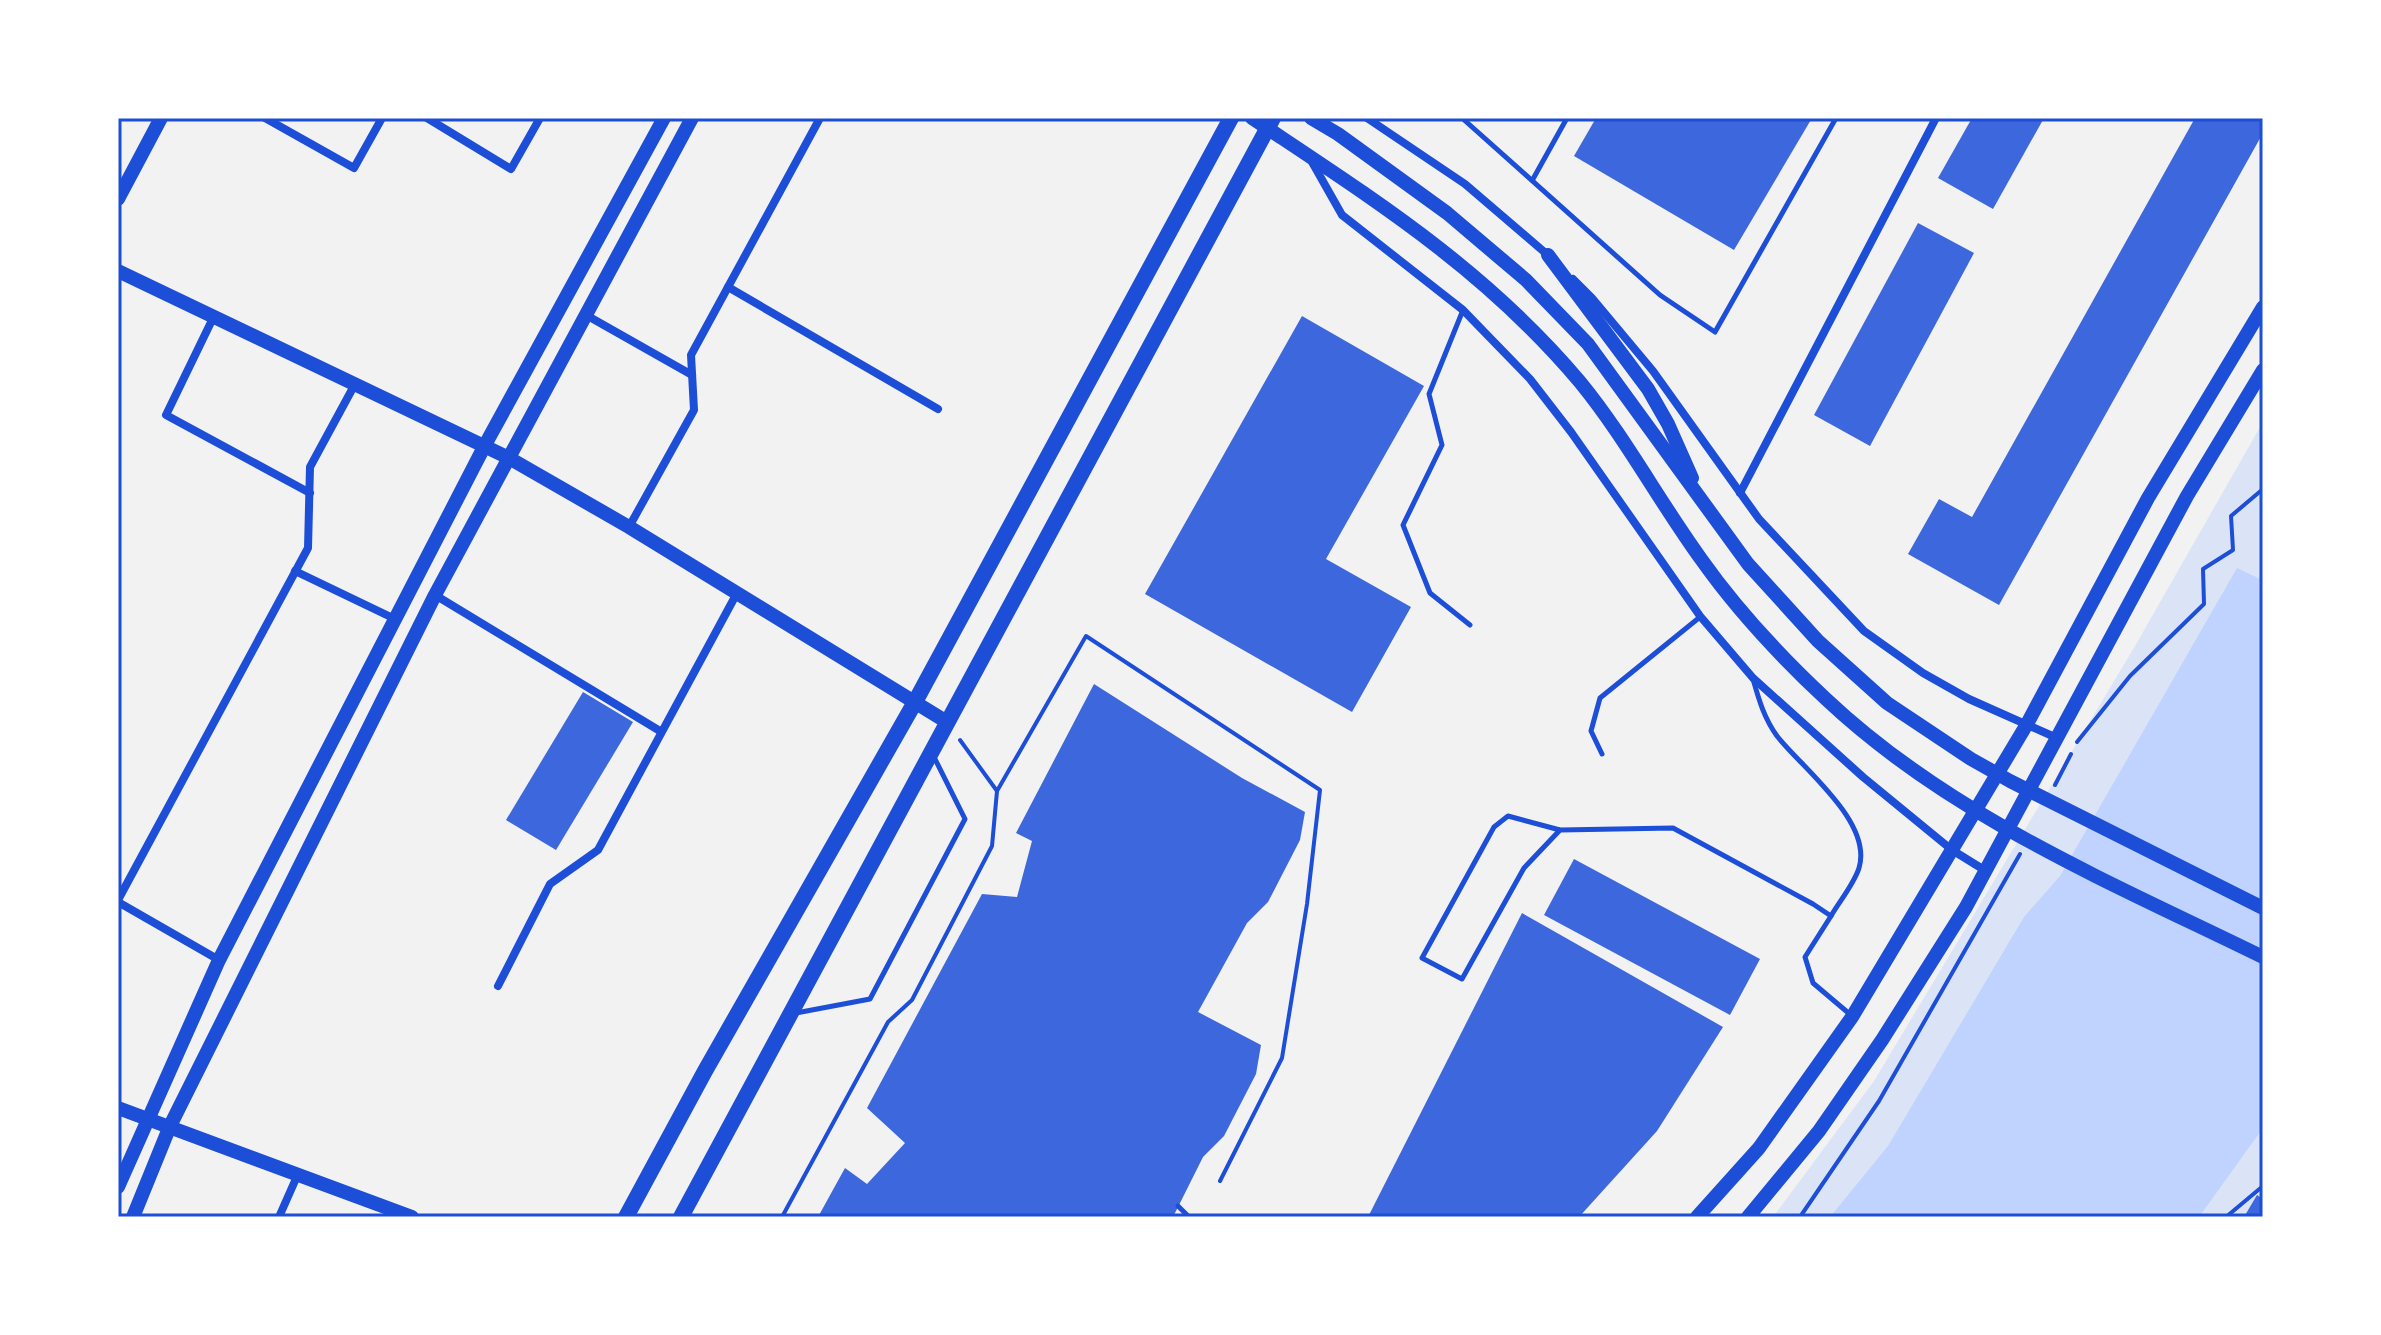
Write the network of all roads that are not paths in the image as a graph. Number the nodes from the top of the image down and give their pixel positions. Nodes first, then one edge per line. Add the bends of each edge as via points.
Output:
1 (161, 118) edge
2 (265, 118) edge
3 (382, 118) edge
4 (427, 118) edge
5 (540, 118) edge
6 (664, 118) edge
7 (692, 118) edge
8 (820, 118) edge
9 (1231, 118) edge
10 (1252, 118) edge
11 (1311, 118) edge
12 (1328, 118) edge
13 (1367, 118) edge
14 (1462, 118) edge
15 (1567, 118) edge
16 (1836, 118) edge
17 (1936, 118) edge
18 (1270, 123) edge
19 (1338, 134) junction
20 (1308, 154) junction
21 (1533, 179) junction
22 (118, 199) edge
23 (1548, 255) junction
24 (118, 271) edge
25 (728, 287) junction
26 (2263, 307) edge
27 (1463, 310) junction
28 (586, 315) junction
29 (214, 316) junction
30 (2263, 370) edge
31 (692, 375) junction
32 (356, 383) junction
33 (938, 409) dead end
34 (485, 445) junction
35 (509, 458) junction
36 (310, 493) junction
37 (1740, 493) junction
38 (1699, 497) junction
39 (629, 527) junction
40 (295, 571) junction
41 (737, 593) junction
42 (435, 595) junction
43 (1700, 616) junction
44 (395, 619) junction
45 (1470, 625) dead end
46 (1753, 678) junction
47 (915, 702) junction
48 (947, 722) junction
49 (2027, 724) junction
50 (660, 731) junction
51 (2057, 738) junction
52 (931, 751) junction
53 (1602, 754) dead end
54 (1560, 830) junction
55 (1952, 850) junction
56 (1986, 871) junction
57 (118, 901) edge
58 (2263, 908) edge
59 (1831, 916) junction
60 (2263, 957) edge
61 (219, 960) junction
62 (498, 986) dead end
63 (791, 1014) junction
64 (1852, 1017) junction
65 (118, 1108) edge
66 (147, 1119) junction
67 (168, 1132) junction
68 (131, 1157) junction
69 (298, 1174) junction
70 (118, 1187) edge
71 (1178, 1206) dead end
72 (133, 1217) edge
73 (279, 1217) edge
74 (412, 1217) edge
75 (626, 1217) edge
76 (681, 1217) edge
77 (1189, 1217) edge
78 (1697, 1217) edge
79 (1748, 1217) edge

1 - 22 main road
2 - 3 street via 354,168
4 - 5 street via 511,169
6 - 34 main road
7 - 28 main road
8 - 25 street
9 - 47 main road
10 - 18 main road
11 - 19 main road
12 - 19 main road
13 - 23 street via 1465,184
14 - 21 lane
15 - 21 lane
16 - 21 lane via 1715,332 1660,295
17 - 37 street
18 - 20 main road
18 - 48 main road
19 - 38 main road via 1447,213 1557,310 1611,373
20 - 27 street via 1342,215
20 - 60 main road via 1399,216 1487,287 1580,383 1727,594 1828,701 1897,757 1993,820
23 - 37 street via 1653,371
23 - 38 main road via 1648,389
24 - 29 main road
25 - 31 street via 691,355
25 - 33 street
26 - 49 main road via 2148,498
27 - 43 street via 1530,379
27 - 45 lane via 1429,394 1442,445 1403,525 1430,593
28 - 31 street
28 - 35 main road
29 - 32 main road
29 - 36 street via 166,415
30 - 51 main road via 2187,496
31 - 39 street via 694,410
32 - 34 main road
32 - 36 street via 310,467
34 - 35 main road
34 - 44 main road
35 - 39 main road
35 - 42 main road
36 - 40 street via 308,548
37 - 49 street via 1864,631 1946,686
38 - 58 main road via 1748,564 1818,641 1887,703 2010,781
39 - 41 main road
40 - 44 street
40 - 57 street
41 - 47 main road
41 - 50 street
42 - 50 street
42 - 67 main road
43 - 46 street
43 - 53 lane via 1600,698 1591,731
44 - 61 main road
46 - 55 street
46 - 59 lane via 1762,712 1844,812 1861,844 1859,868
47 - 48 main road
47 - 75 main road
48 - 52 main road
49 - 51 street
49 - 55 main road
50 - 62 street via 598,850 550,884
51 - 56 main road
52 - 63 main road
52 - 63 lane via 965,819 870,999
54 - 54 lane via 1508,816 1494,827 1422,958 1462,979 1524,868
54 - 59 lane via 1673,828
55 - 56 street
55 - 64 main road
56 - 79 main road via 1882,1040 1819,1131
57 - 61 street
59 - 64 lane via 1805,957 1813,983
61 - 66 main road
63 - 76 main road
64 - 78 main road via 1759,1148
65 - 66 main road
66 - 67 main road
66 - 68 main road
67 - 68 main road
67 - 69 main road via 197,1136
67 - 72 main road
68 - 70 main road
69 - 73 street
69 - 74 main road
71 - 77 lane

